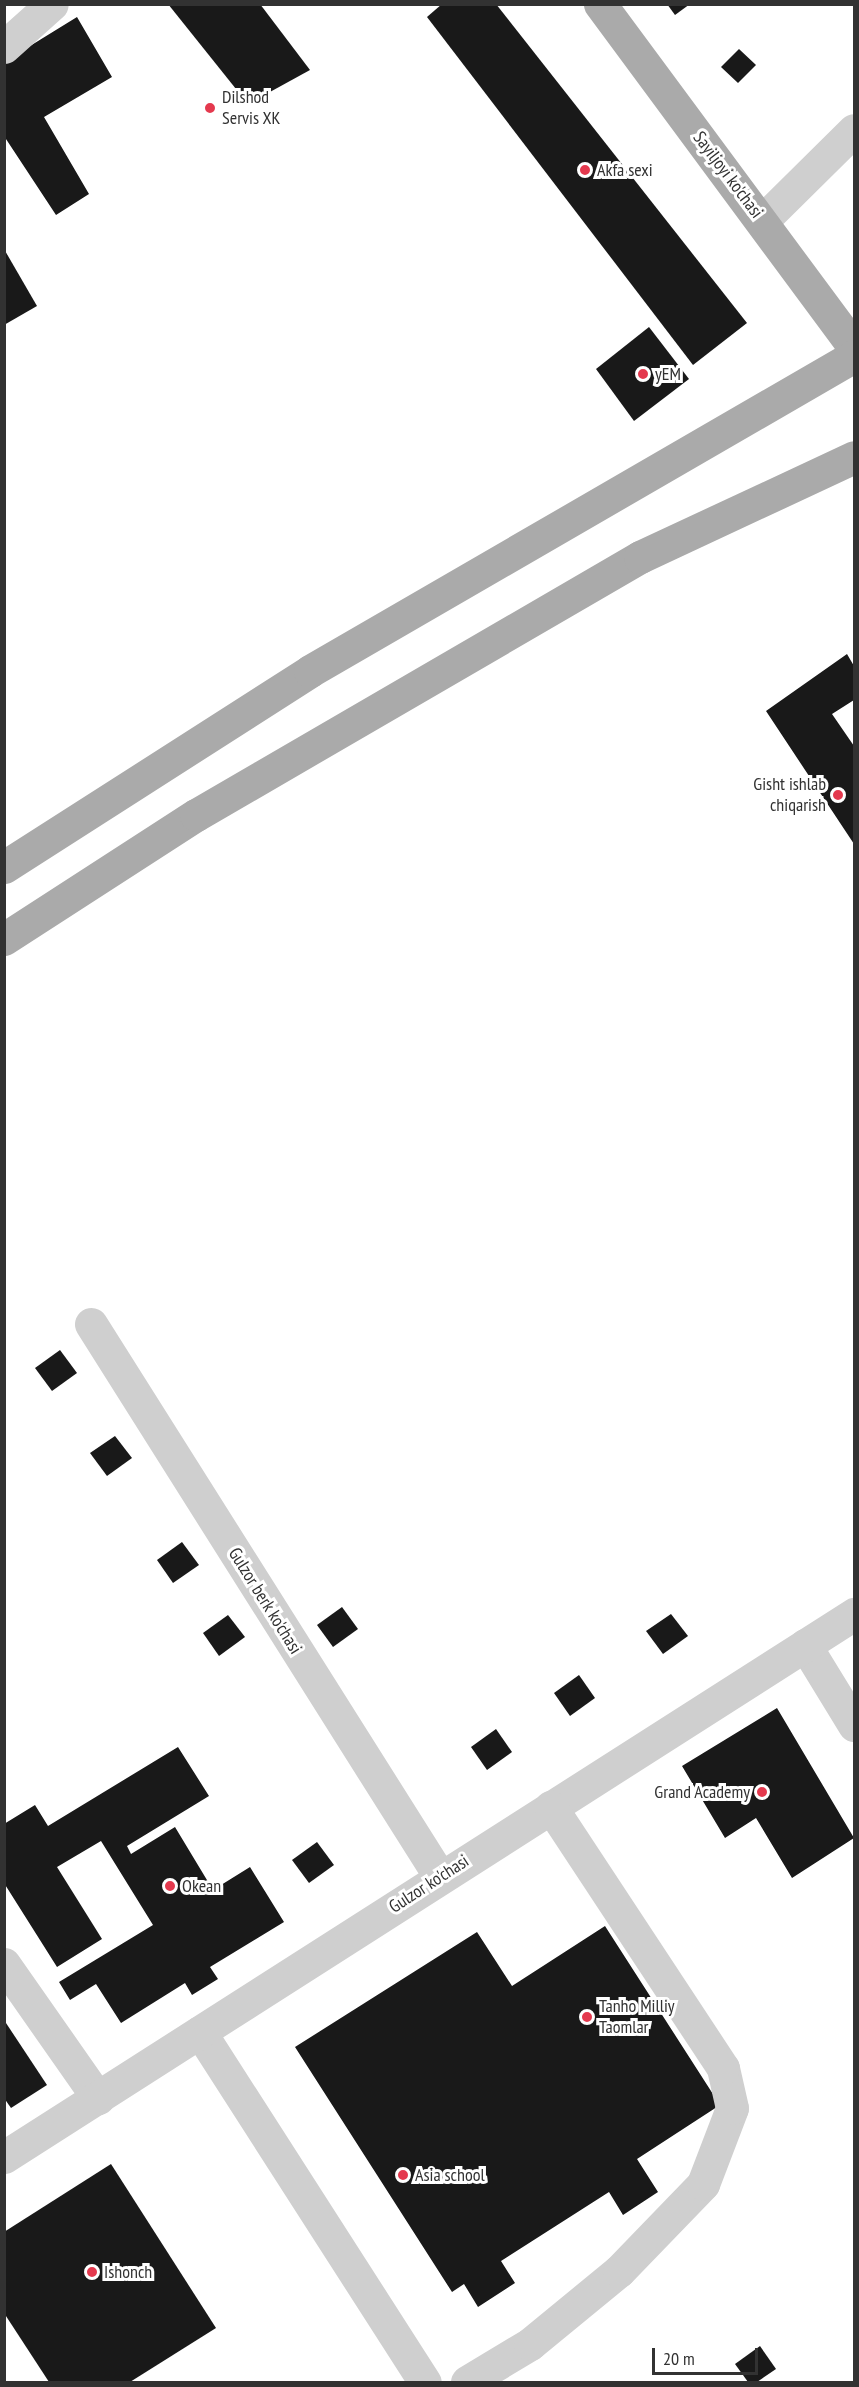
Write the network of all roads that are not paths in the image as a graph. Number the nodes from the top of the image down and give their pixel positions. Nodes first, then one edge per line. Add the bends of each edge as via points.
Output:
1 (52, 4) edge
2 (600, 4) edge
3 (4, 47) edge
4 (855, 130) edge
5 (762, 221) junction
6 (855, 347) edge
7 (855, 356) edge
8 (855, 457) edge
9 (4, 867) edge
10 (4, 939) edge
11 (91, 1324) dead end
12 (855, 1614) edge
13 (805, 1645) junction
14 (855, 1725) edge
15 (551, 1807) junction
16 (440, 1877) junction
17 (4, 1964) edge
18 (200, 2032) junction
19 (98, 2098) junction
20 (4, 2157) edge
21 (425, 2382) edge
22 (467, 2382) edge

1 - 3 street
2 - 5 main road, Sayiljoyi ko'chasi
4 - 5 street
5 - 6 main road, Sayiljoyi ko'chasi
7 - 9 main road via 310,671
8 - 10 main road via 640,557 196,814
11 - 16 street, Gulzor berk ko'chasi
12 - 13 street, Gulzor ko'chasi
13 - 14 street
13 - 15 street, Gulzor ko'chasi
15 - 16 street, Gulzor ko'chasi
15 - 22 street via 723,2068 732,2108 703,2184 619,2271 530,2344
16 - 18 street, Gulzor ko'chasi
17 - 19 street
18 - 19 street, Gulzor ko'chasi
18 - 21 street
19 - 20 street, Gulzor ko'chasi

